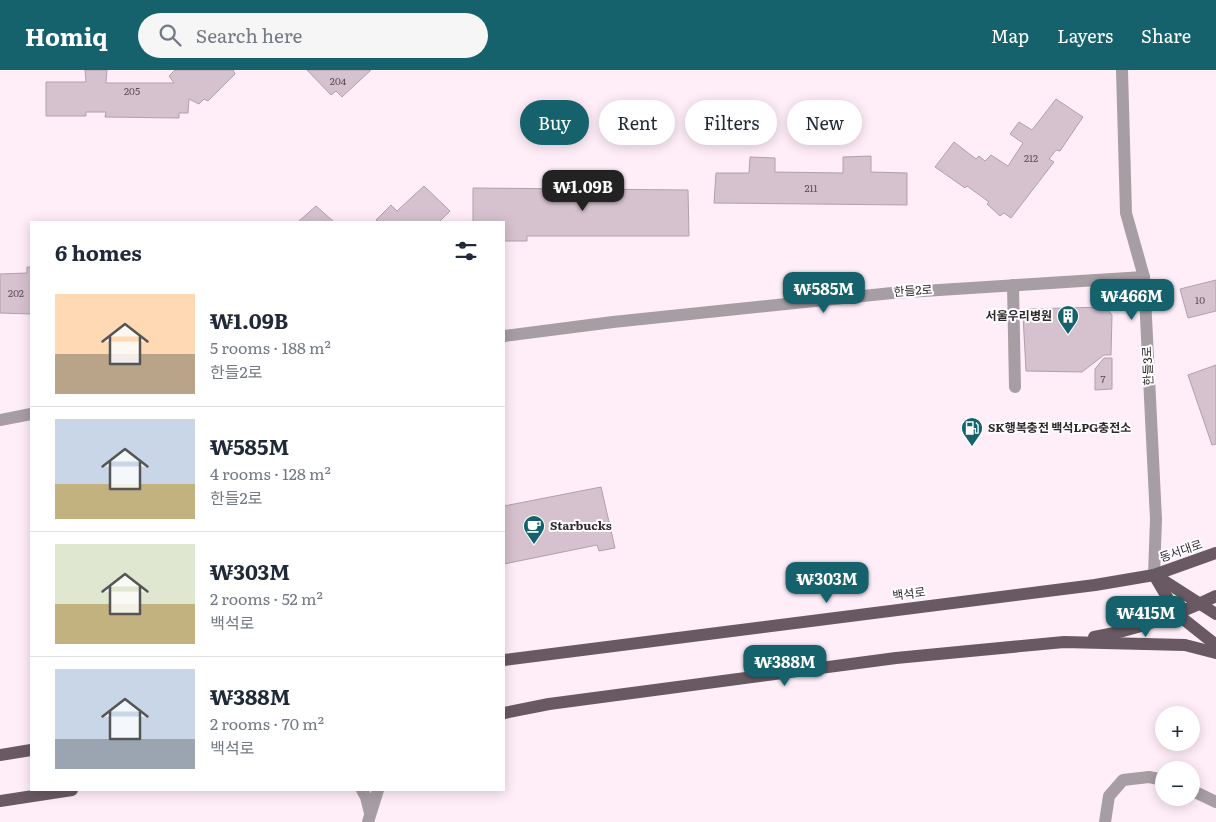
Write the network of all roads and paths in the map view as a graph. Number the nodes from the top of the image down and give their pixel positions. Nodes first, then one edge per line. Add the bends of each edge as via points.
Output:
1 (1122, 70) edge
2 (1144, 277) junction
3 (1013, 285) junction
4 (505, 336) edge
5 (1015, 387) dead end
6 (30, 414) edge
7 (0, 420) edge
8 (1216, 552) edge
9 (1154, 575) junction
10 (1216, 596) edge
11 (1199, 604) junction
12 (1177, 614) junction
13 (1216, 614) edge
14 (1064, 642) junction
15 (1216, 646) edge
16 (1216, 653) edge
17 (505, 660) edge
18 (505, 713) edge
19 (30, 750) edge
20 (0, 755) edge
21 (1155, 778) edge
22 (65, 791) edge
23 (363, 791) edge
24 (378, 791) edge
25 (1200, 794) edge
26 (0, 801) edge
27 (1216, 802) edge
28 (369, 818) edge
29 (1105, 822) edge

1 - 2 street, 한들3로 via 1126,213
2 - 3 street, 한들2로
2 - 9 street, 한들3로 via 1156,519
3 - 4 street, 한들2로 via 892,293
3 - 5 street
6 - 7 street
8 - 9 main road, 동서대로
9 - 11 main road
9 - 12 main road
9 - 17 main road, 백석로
10 - 11 main road
11 - 12 main road
11 - 13 main road
12 - 14 main road via 1113,634
12 - 15 main road
14 - 16 main road via 1185,644
14 - 18 main road via 896,658
19 - 20 main road
21 - 29 street via 1122,780 1110,796
22 - 26 main road
23 - 28 street
24 - 28 street
25 - 27 street

